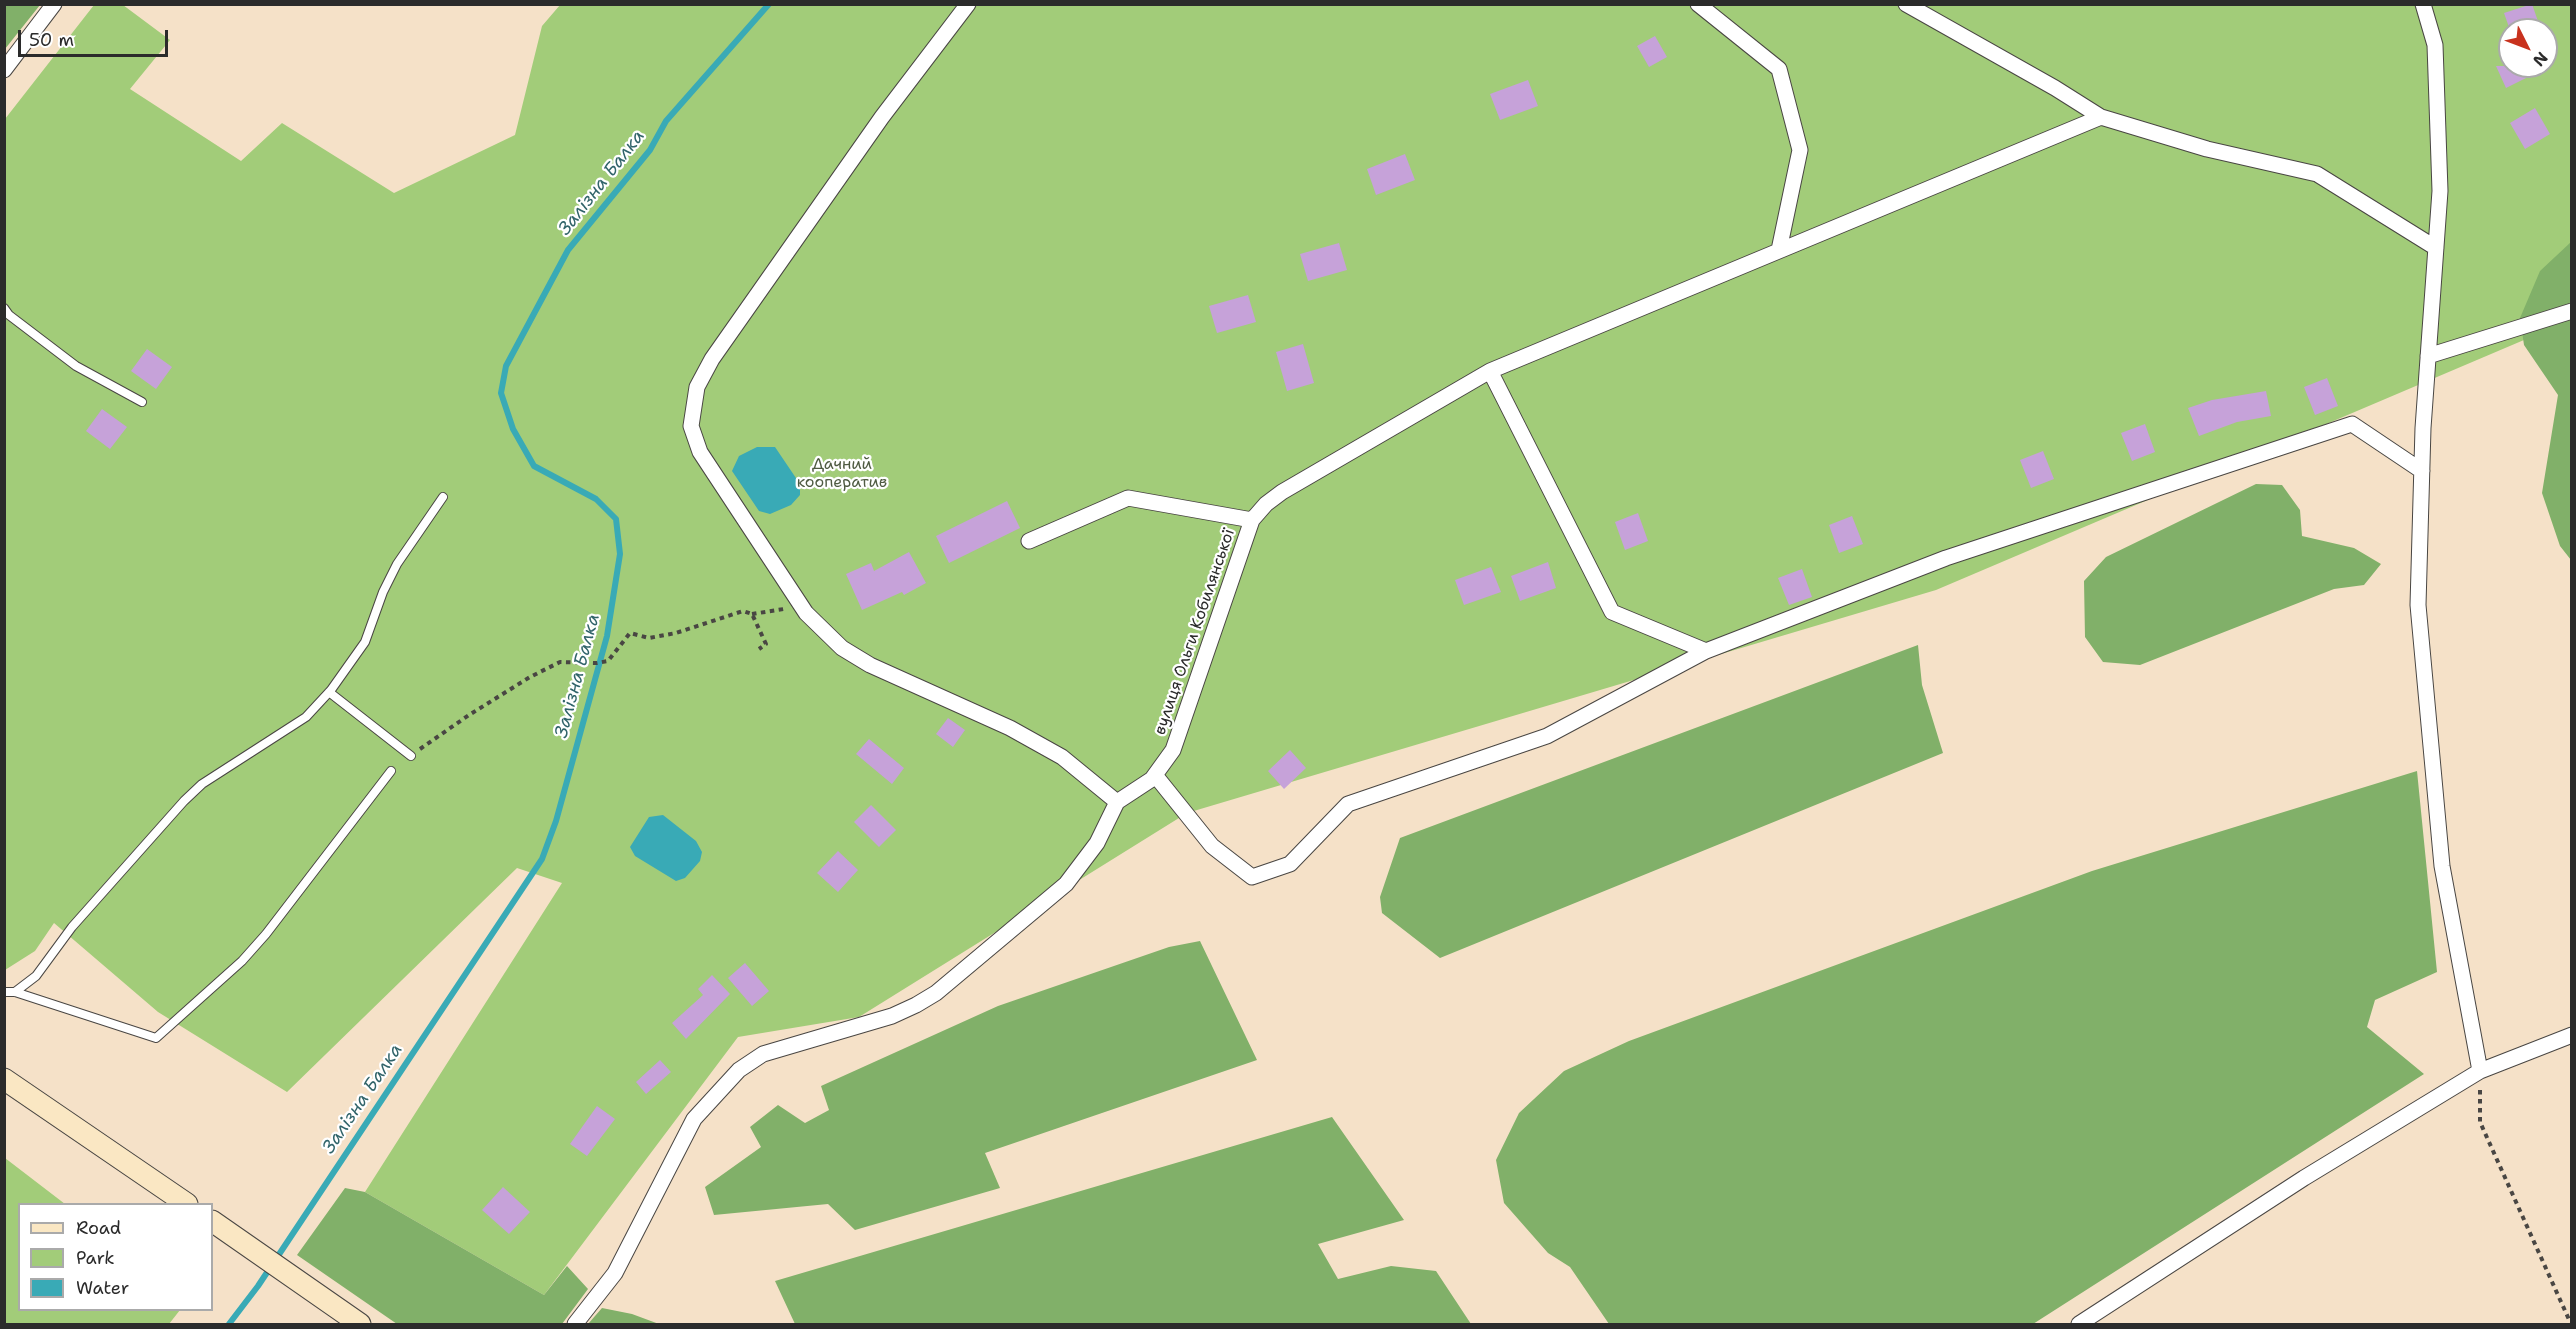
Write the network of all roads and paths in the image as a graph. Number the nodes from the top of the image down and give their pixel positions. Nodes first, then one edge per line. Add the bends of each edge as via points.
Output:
1 (54, 4) edge
2 (968, 4) edge
3 (1698, 4) edge
4 (1906, 4) edge
5 (2423, 4) edge
6 (4, 70) edge
7 (2101, 117) junction
8 (2436, 248) junction
9 (1779, 250) junction
10 (4, 308) edge
11 (2571, 311) edge
12 (2428, 356) junction
13 (1490, 371) junction
14 (142, 402) dead end
15 (2422, 471) junction
16 (443, 497) dead end
17 (1252, 520) junction
18 (1029, 541) dead end
19 (800, 604) junction
20 (752, 614) junction
21 (759, 649) dead end
22 (1706, 651) junction
23 (329, 692) junction
24 (411, 756) joint
25 (391, 771) dead end
26 (1155, 775) junction
27 (1117, 802) junction
28 (4, 992) edge
29 (15, 992) junction
30 (2571, 1035) edge
31 (2480, 1071) junction
32 (4, 1080) edge
33 (186, 1203) edge
34 (213, 1222) edge
35 (2571, 1319) edge
36 (360, 1324) edge
37 (575, 1324) edge
38 (2079, 1324) edge
39 (2571, 1324) edge

1 - 6 street
2 - 19 street via 882,117 725,339 697,387 691,426 700,452
3 - 9 street via 1779,69 1800,150
4 - 7 street
5 - 8 street via 2434,45 2440,191
7 - 8 street via 2207,149 2317,174
7 - 9 street, вулиця Ольги Кобилянської
8 - 12 street
9 - 13 street, вулиця Ольги Кобилянської
10 - 14 lane via 76,366
11 - 12 street
12 - 15 street
13 - 17 street, вулиця Ольги Кобилянської via 1282,492
13 - 22 street via 1612,612
15 - 22 street via 2352,424 1946,558
15 - 31 street via 2418,605 2442,866
16 - 23 lane via 397,564 365,642
17 - 18 street via 1128,498
17 - 26 street, вулиця Ольги Кобилянської via 1186,717 1173,750
19 - 20 path
19 - 27 street via 842,648 1010,728 1051,751
20 - 21 path via 766,644
20 - 24 path via 742,611 649,638 630,633 608,661 560,662 469,715
22 - 26 street via 1547,736 1348,804 1290,864 1252,877 1212,846
23 - 24 lane
23 - 29 lane via 306,717 202,784 184,801 72,927 36,976
25 - 29 lane via 242,962 156,1038
26 - 27 street, вулиця Ольги Кобилянської
27 - 37 street, вулиця Ольги Кобилянської via 1097,843 1066,884 936,993 892,1016 763,1054 714,1094 694,1119 615,1273
28 - 29 lane
30 - 31 street
31 - 35 path via 2480,1122
31 - 38 street via 2304,1178
32 - 33 main road
34 - 36 main road
35 - 39 path

